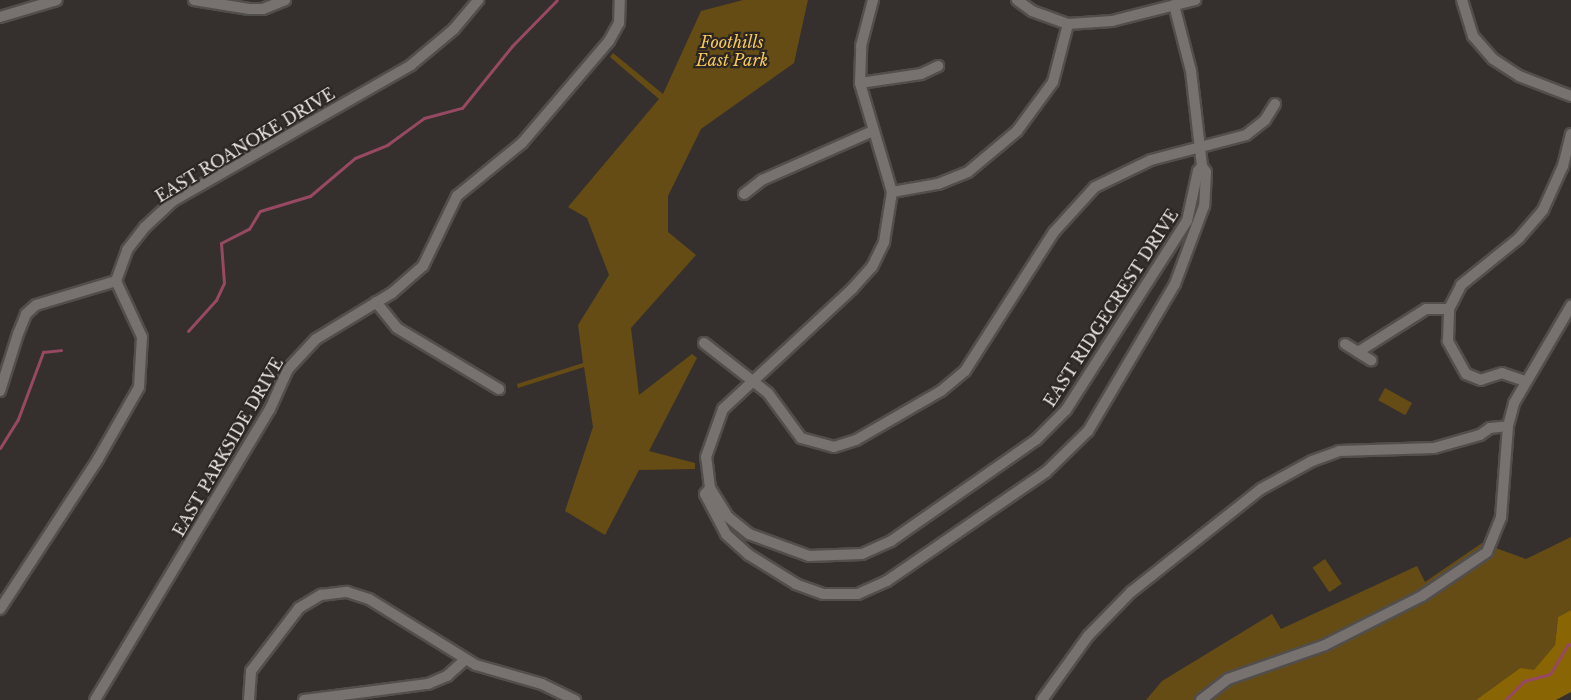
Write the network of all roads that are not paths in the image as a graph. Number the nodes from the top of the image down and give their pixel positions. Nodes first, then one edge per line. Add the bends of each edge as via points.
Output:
1 (57, 0) edge
2 (194, 0) edge
3 (285, 0) edge
4 (478, 0) edge
5 (621, 0) edge
6 (873, 0) edge
7 (1017, 0) edge
8 (1195, 0) edge
9 (1462, 0) edge
10 (1174, 5) junction
11 (0, 17) edge
12 (1068, 24) junction
13 (938, 66) dead end
14 (860, 83) junction
15 (1571, 96) edge
16 (1275, 104) dead end
17 (873, 131) junction
18 (1571, 134) edge
19 (1200, 147) junction
20 (1202, 166) junction
21 (892, 192) junction
22 (744, 195) dead end
23 (116, 281) junction
24 (376, 302) junction
25 (1571, 306) edge
26 (1449, 309) junction
27 (704, 343) dead end
28 (1346, 345) dead end
29 (1358, 352) junction
30 (1371, 360) dead end
31 (750, 380) junction
32 (1525, 381) junction
33 (499, 389) dead end
34 (0, 391) edge
35 (1508, 426) junction
36 (710, 488) junction
37 (0, 609) edge
38 (466, 659) junction
39 (95, 700) edge
40 (249, 700) edge
41 (304, 700) edge
42 (575, 700) edge
43 (1042, 700) edge
44 (1201, 700) edge

1 - 11 street
2 - 3 street via 256,9
4 - 23 street, EAST ROANOKE DRIVE via 454,29 411,65 166,207 127,250
5 - 24 street, EAST PARKSIDE DRIVE via 619,23 609,41 522,142 468,183 446,213 423,266 411,279
6 - 14 street via 861,46
7 - 12 street via 1032,11
8 - 10 street
9 - 15 street via 1473,36 1493,59 1519,76
10 - 12 street via 1112,21
10 - 19 street, EAST RIDGECREST DRIVE via 1191,70
12 - 21 street via 1053,82 1017,131 968,172 938,184
13 - 14 street via 921,74
14 - 17 street
16 - 19 street via 1265,120 1245,135
17 - 21 street
17 - 22 street via 762,180
18 - 26 street via 1563,166 1543,210 1519,238 1461,285
19 - 20 street, EAST RIDGECREST DRIVE
19 - 31 street via 1151,160 1095,187 1054,232 966,371 941,391 856,440 834,447 801,438 768,393
20 - 36 street, EAST RIDGECREST DRIVE via 1187,220 1066,410 1036,440 891,541 862,554 809,556 738,528
20 - 36 street, EAST RIDGECREST DRIVE via 1206,172 1204,206 1188,256 1088,431 1046,472 887,581 858,594 823,594 796,584 736,544 712,511 705,494
21 - 31 street via 885,242 872,267
23 - 34 street via 36,305 26,314
23 - 37 street via 142,337 139,387 98,459
24 - 33 street via 397,328
24 - 39 street, EAST PARKSIDE DRIVE via 316,339 288,369 270,409
25 - 32 street
26 - 29 street via 1426,309
26 - 32 street via 1448,341 1466,374 1481,380 1502,373
27 - 31 street
28 - 29 street
29 - 30 street
31 - 36 street via 723,409 712,432 706,457
32 - 35 street
35 - 43 street via 1490,428 1434,448 1339,452 1312,461 1261,489 1131,592 1088,636
35 - 44 street via 1502,517 1486,552 1422,596 1325,645 1228,679
38 - 40 street via 369,599 333,592 299,608 259,656 248,683
38 - 41 street via 447,676 428,684
38 - 42 street via 488,670 549,687

